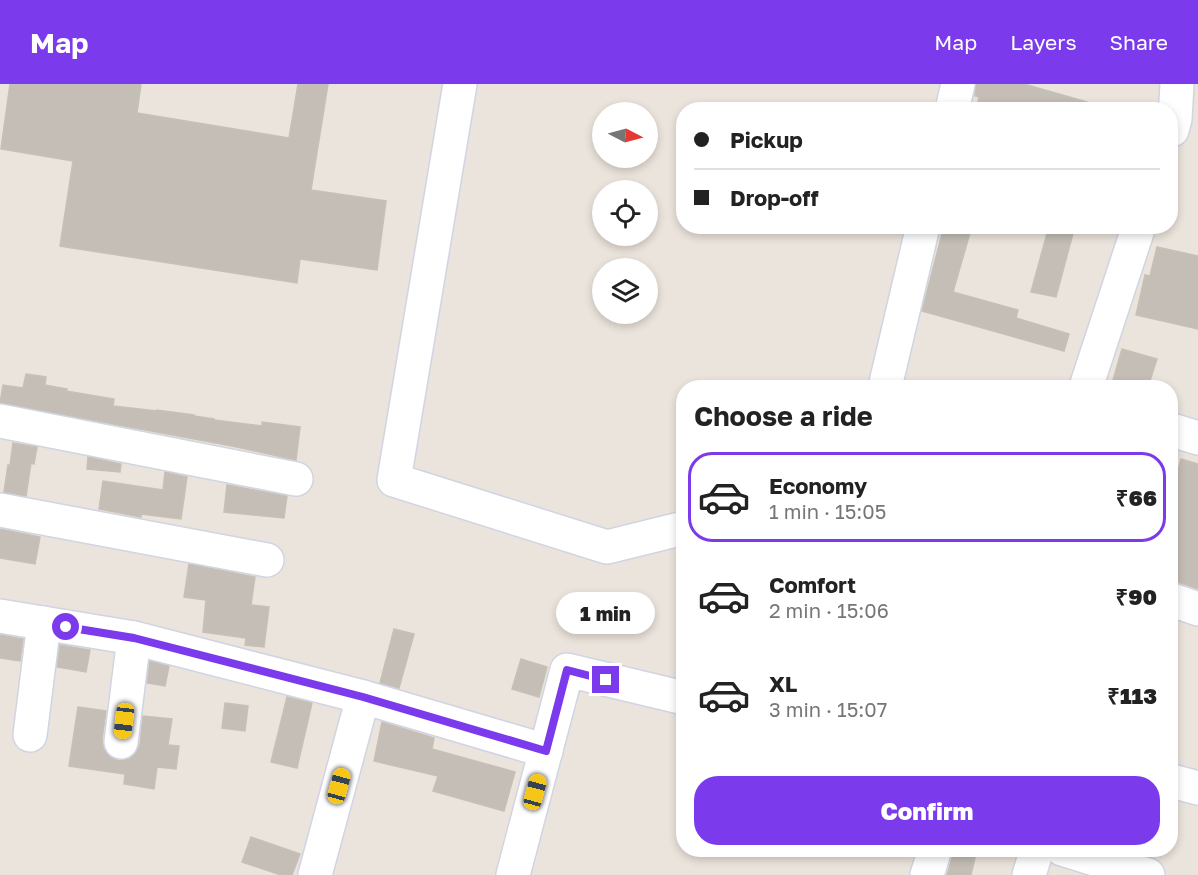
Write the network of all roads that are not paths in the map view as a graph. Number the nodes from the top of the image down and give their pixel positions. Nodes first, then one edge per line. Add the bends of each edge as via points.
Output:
1 (460, 84) edge
2 (958, 84) edge
3 (1177, 84) edge
4 (954, 102) edge
5 (1182, 126) edge
6 (921, 234) edge
7 (1137, 234) edge
8 (887, 380) edge
9 (1088, 380) edge
10 (0, 421) edge
11 (1178, 432) edge
12 (1198, 438) edge
13 (296, 479) dead end
14 (0, 510) edge
15 (676, 530) edge
16 (267, 560) dead end
17 (1178, 602) edge
18 (1198, 609) edge
19 (0, 616) edge
20 (44, 623) junction
21 (134, 638) junction
22 (676, 696) edge
23 (363, 697) junction
24 (30, 735) dead end
25 (121, 742) dead end
26 (546, 751) junction
27 (1178, 783) edge
28 (1198, 788) edge
29 (933, 857) edge
30 (1035, 857) edge
31 (1094, 857) edge
32 (1137, 868) edge
33 (315, 875) edge
34 (513, 875) edge
35 (927, 875) edge
36 (1029, 875) edge

1 - 15 street via 394,480 607,547
2 - 4 street
3 - 5 street
6 - 8 street
7 - 9 street
10 - 13 street
11 - 12 street
14 - 16 street
17 - 18 street
19 - 20 street
20 - 21 street
20 - 24 street
21 - 23 street
21 - 25 street
22 - 26 street via 567,670
23 - 26 street
23 - 33 street
26 - 34 street
27 - 28 street
29 - 35 street
30 - 36 street
31 - 32 street

